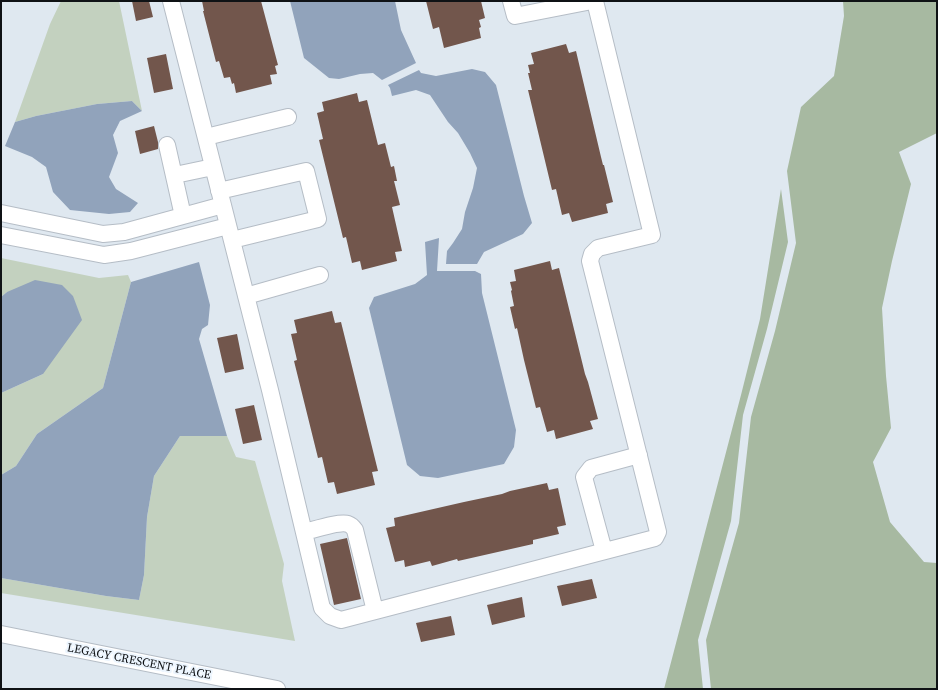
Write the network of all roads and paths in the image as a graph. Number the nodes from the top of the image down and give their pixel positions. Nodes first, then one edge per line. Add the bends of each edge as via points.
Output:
1 (171, 1) edge
2 (511, 1) edge
3 (592, 1) edge
4 (595, 1) edge
5 (288, 117) dead end
6 (206, 137) junction
7 (167, 145) dead end
8 (213, 167) junction
9 (175, 175) junction
10 (221, 198) junction
11 (1, 213) edge
12 (183, 216) junction
13 (230, 233) junction
14 (1, 235) edge
15 (320, 275) dead end
16 (246, 296) junction
17 (639, 455) junction
18 (304, 532) junction
19 (604, 552) junction
20 (375, 611) junction
21 (1, 634) edge
22 (236, 685) edge
23 (277, 689) edge

1 - 6 street
2 - 3 street via 515,16
4 - 17 street via 652,235 598,248 592,254 590,262
5 - 6 street
6 - 8 street
7 - 9 street
8 - 9 street
8 - 10 street
9 - 12 street
10 - 12 street
10 - 13 street
10 - 13 street via 306,171 318,219
11 - 12 street via 103,234 124,232
13 - 14 street via 104,255
13 - 16 street
15 - 16 street
16 - 18 street
17 - 19 street via 591,468 584,477
17 - 19 street via 658,532 655,538
18 - 20 street via 322,608 330,616 341,620
18 - 20 street via 346,523 352,526
19 - 20 street
21 - 22 street, LEGACY CRESCENT PLACE
22 - 23 street, LEGACY CRESCENT PLACE

